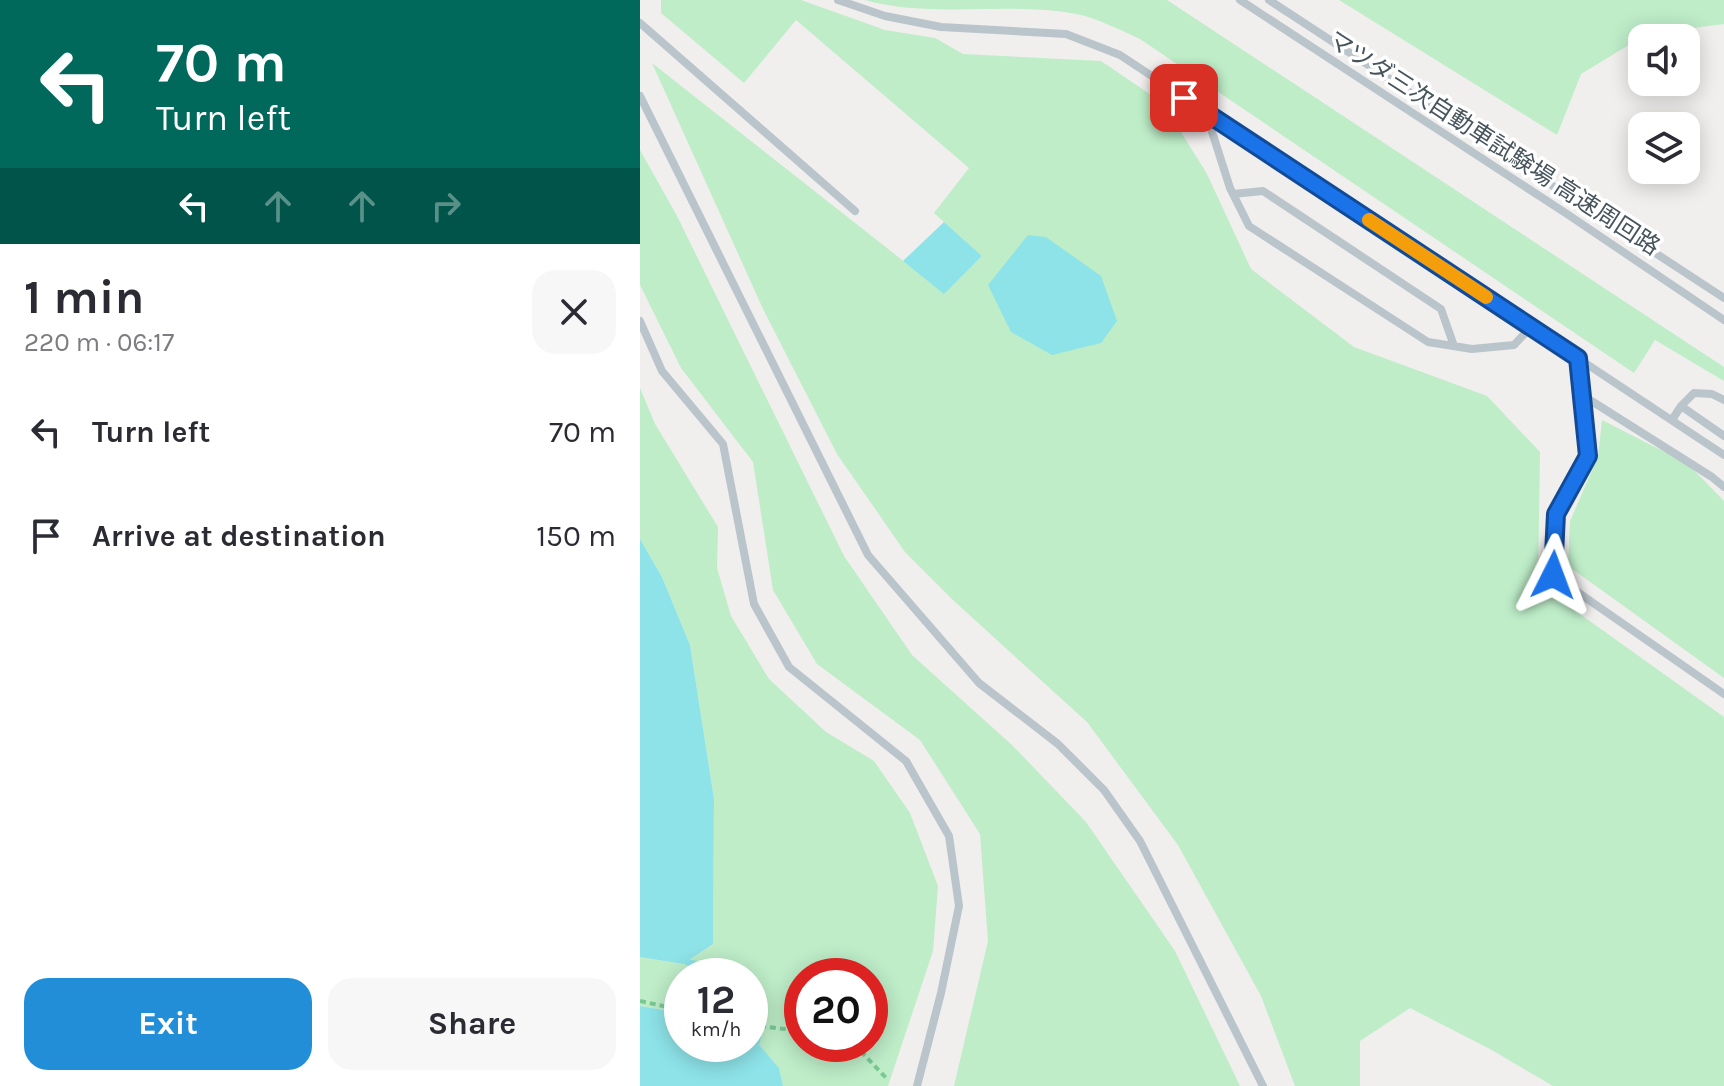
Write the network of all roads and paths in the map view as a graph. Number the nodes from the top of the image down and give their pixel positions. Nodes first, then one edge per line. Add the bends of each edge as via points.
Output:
1 (838, 0) edge
2 (1240, 0) edge
3 (1269, 0) edge
4 (640, 23) edge
5 (640, 96) edge
6 (1205, 112) junction
7 (1233, 194) junction
8 (855, 211) dead end
9 (1724, 298) edge
10 (1724, 320) edge
11 (640, 321) edge
12 (1531, 327) junction
13 (1454, 346) junction
14 (1578, 358) junction
15 (1582, 395) junction
16 (1724, 400) edge
17 (1681, 406) junction
18 (1672, 420) junction
19 (1724, 436) edge
20 (1724, 455) edge
21 (1723, 485) edge
22 (1724, 694) edge
23 (640, 1001) edge
24 (664, 1006) edge
25 (871, 1062) edge
26 (888, 1080) dead end
27 (917, 1086) edge
28 (1263, 1086) edge

1 - 6 lane via 941,27 1066,34 1120,55
2 - 10 lane, マツダ三次自動車試験場 高速周回路
3 - 9 lane
4 - 8 lane
5 - 28 lane via 868,555 979,683 1058,744 1104,790 1140,841
6 - 7 lane
6 - 12 lane
7 - 13 lane via 1249,226 1428,342
7 - 13 lane via 1263,191 1441,309
11 - 27 lane via 662,371 723,444 754,604 789,667 906,761 949,836 959,906
12 - 13 lane via 1514,345
12 - 14 lane
14 - 15 lane
14 - 18 lane
15 - 21 lane
15 - 22 lane via 1588,456 1556,514 1553,575
16 - 17 lane via 1694,393
17 - 18 lane
17 - 19 lane
18 - 20 lane
23 - 24 path
25 - 26 path

